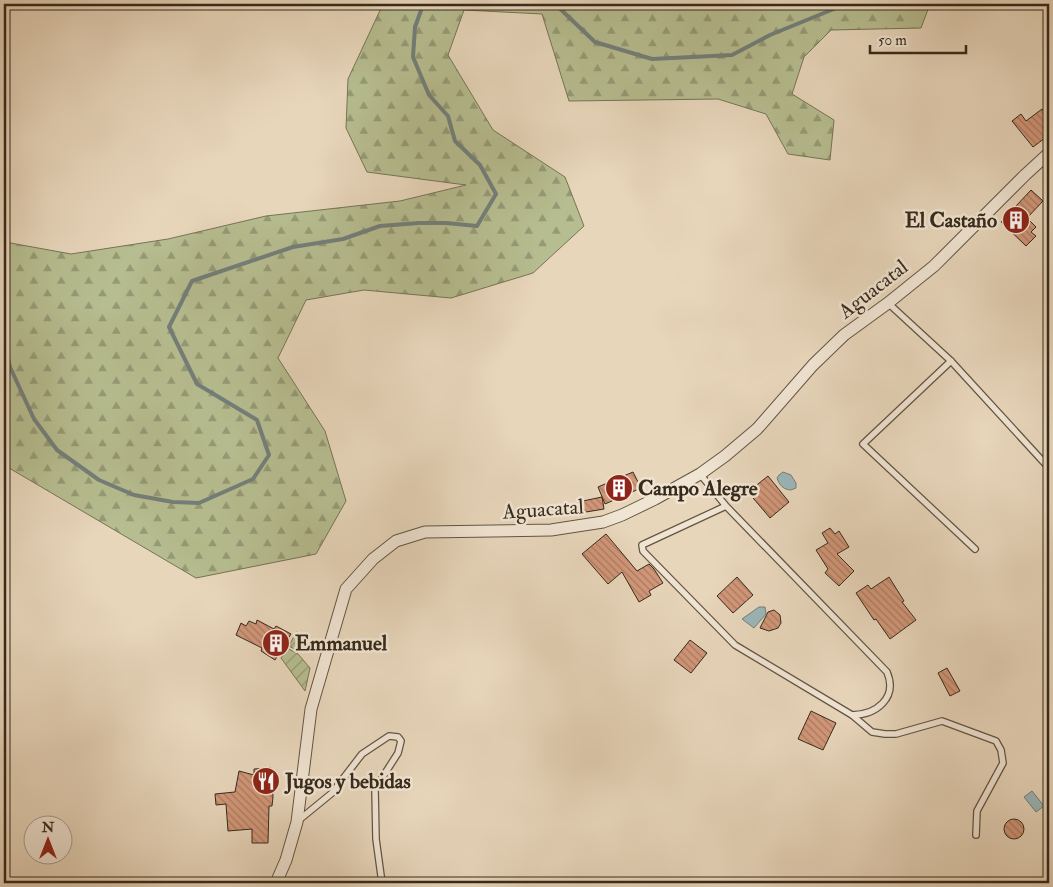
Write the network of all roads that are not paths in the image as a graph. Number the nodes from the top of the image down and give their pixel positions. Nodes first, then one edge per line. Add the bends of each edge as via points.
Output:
1 (1049, 153) edge
2 (888, 304) junction
3 (951, 361) junction
4 (1049, 468) edge
5 (700, 474) junction
6 (726, 506) junction
7 (976, 549) dead end
8 (852, 715) junction
9 (297, 822) junction
10 (976, 835) dead end
11 (276, 883) edge
12 (382, 883) edge

1 - 2 street, Aguacatal via 934,266
2 - 3 lane
2 - 5 street, Aguacatal via 844,336 813,365 757,429
3 - 4 lane
3 - 7 lane via 863,444
5 - 6 lane
5 - 9 street, Aguacatal via 603,522 551,530 425,532 396,541 373,559 346,589 310,709
6 - 8 lane via 887,672 890,691 886,701 862,715
6 - 8 lane via 642,545 643,551 735,645
8 - 10 lane via 872,732 896,734 942,721 996,741 1003,763 977,812
9 - 11 street, Aguacatal
9 - 12 lane via 332,792 362,754 390,736 398,737 401,741 398,753 375,789 376,839

